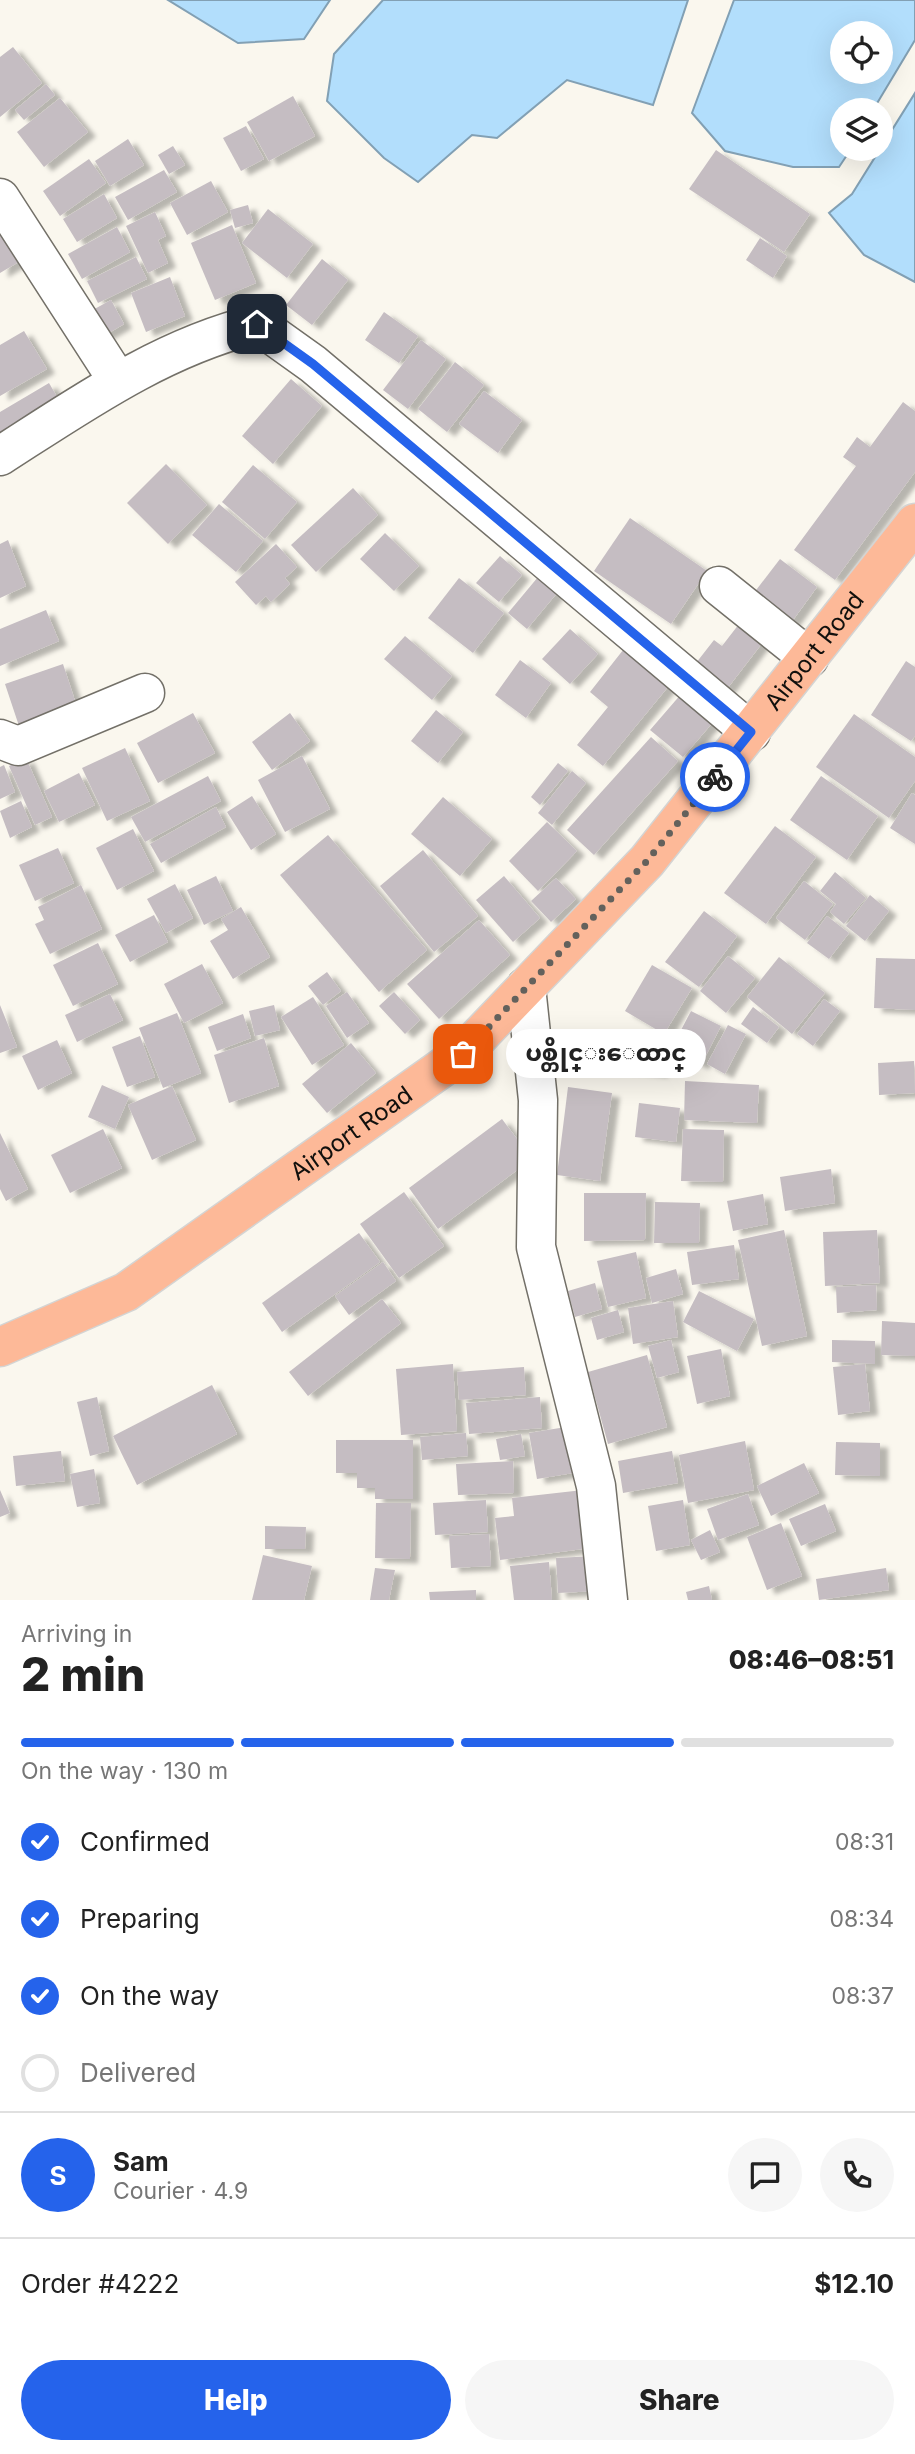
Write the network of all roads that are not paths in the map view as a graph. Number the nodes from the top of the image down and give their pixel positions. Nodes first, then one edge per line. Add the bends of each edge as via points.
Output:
1 (0, 198) edge
2 (117, 380) junction
3 (0, 456) edge
4 (915, 523) edge
5 (719, 586) dead end
6 (809, 658) junction
7 (145, 693) dead end
8 (751, 732) junction
9 (0, 739) edge
10 (526, 987) junction
11 (0, 1347) edge
12 (608, 1600) edge

1 - 2 street
2 - 3 street
2 - 8 street via 224,332 257,324 313,364
4 - 6 main road, Airport Road
5 - 6 street
6 - 8 main road, Airport Road
7 - 9 street via 18,747
8 - 10 main road, Airport Road via 647,861
10 - 11 main road, Airport Road via 463,1054 126,1292
10 - 12 street via 538,1100 536,1247 596,1486

